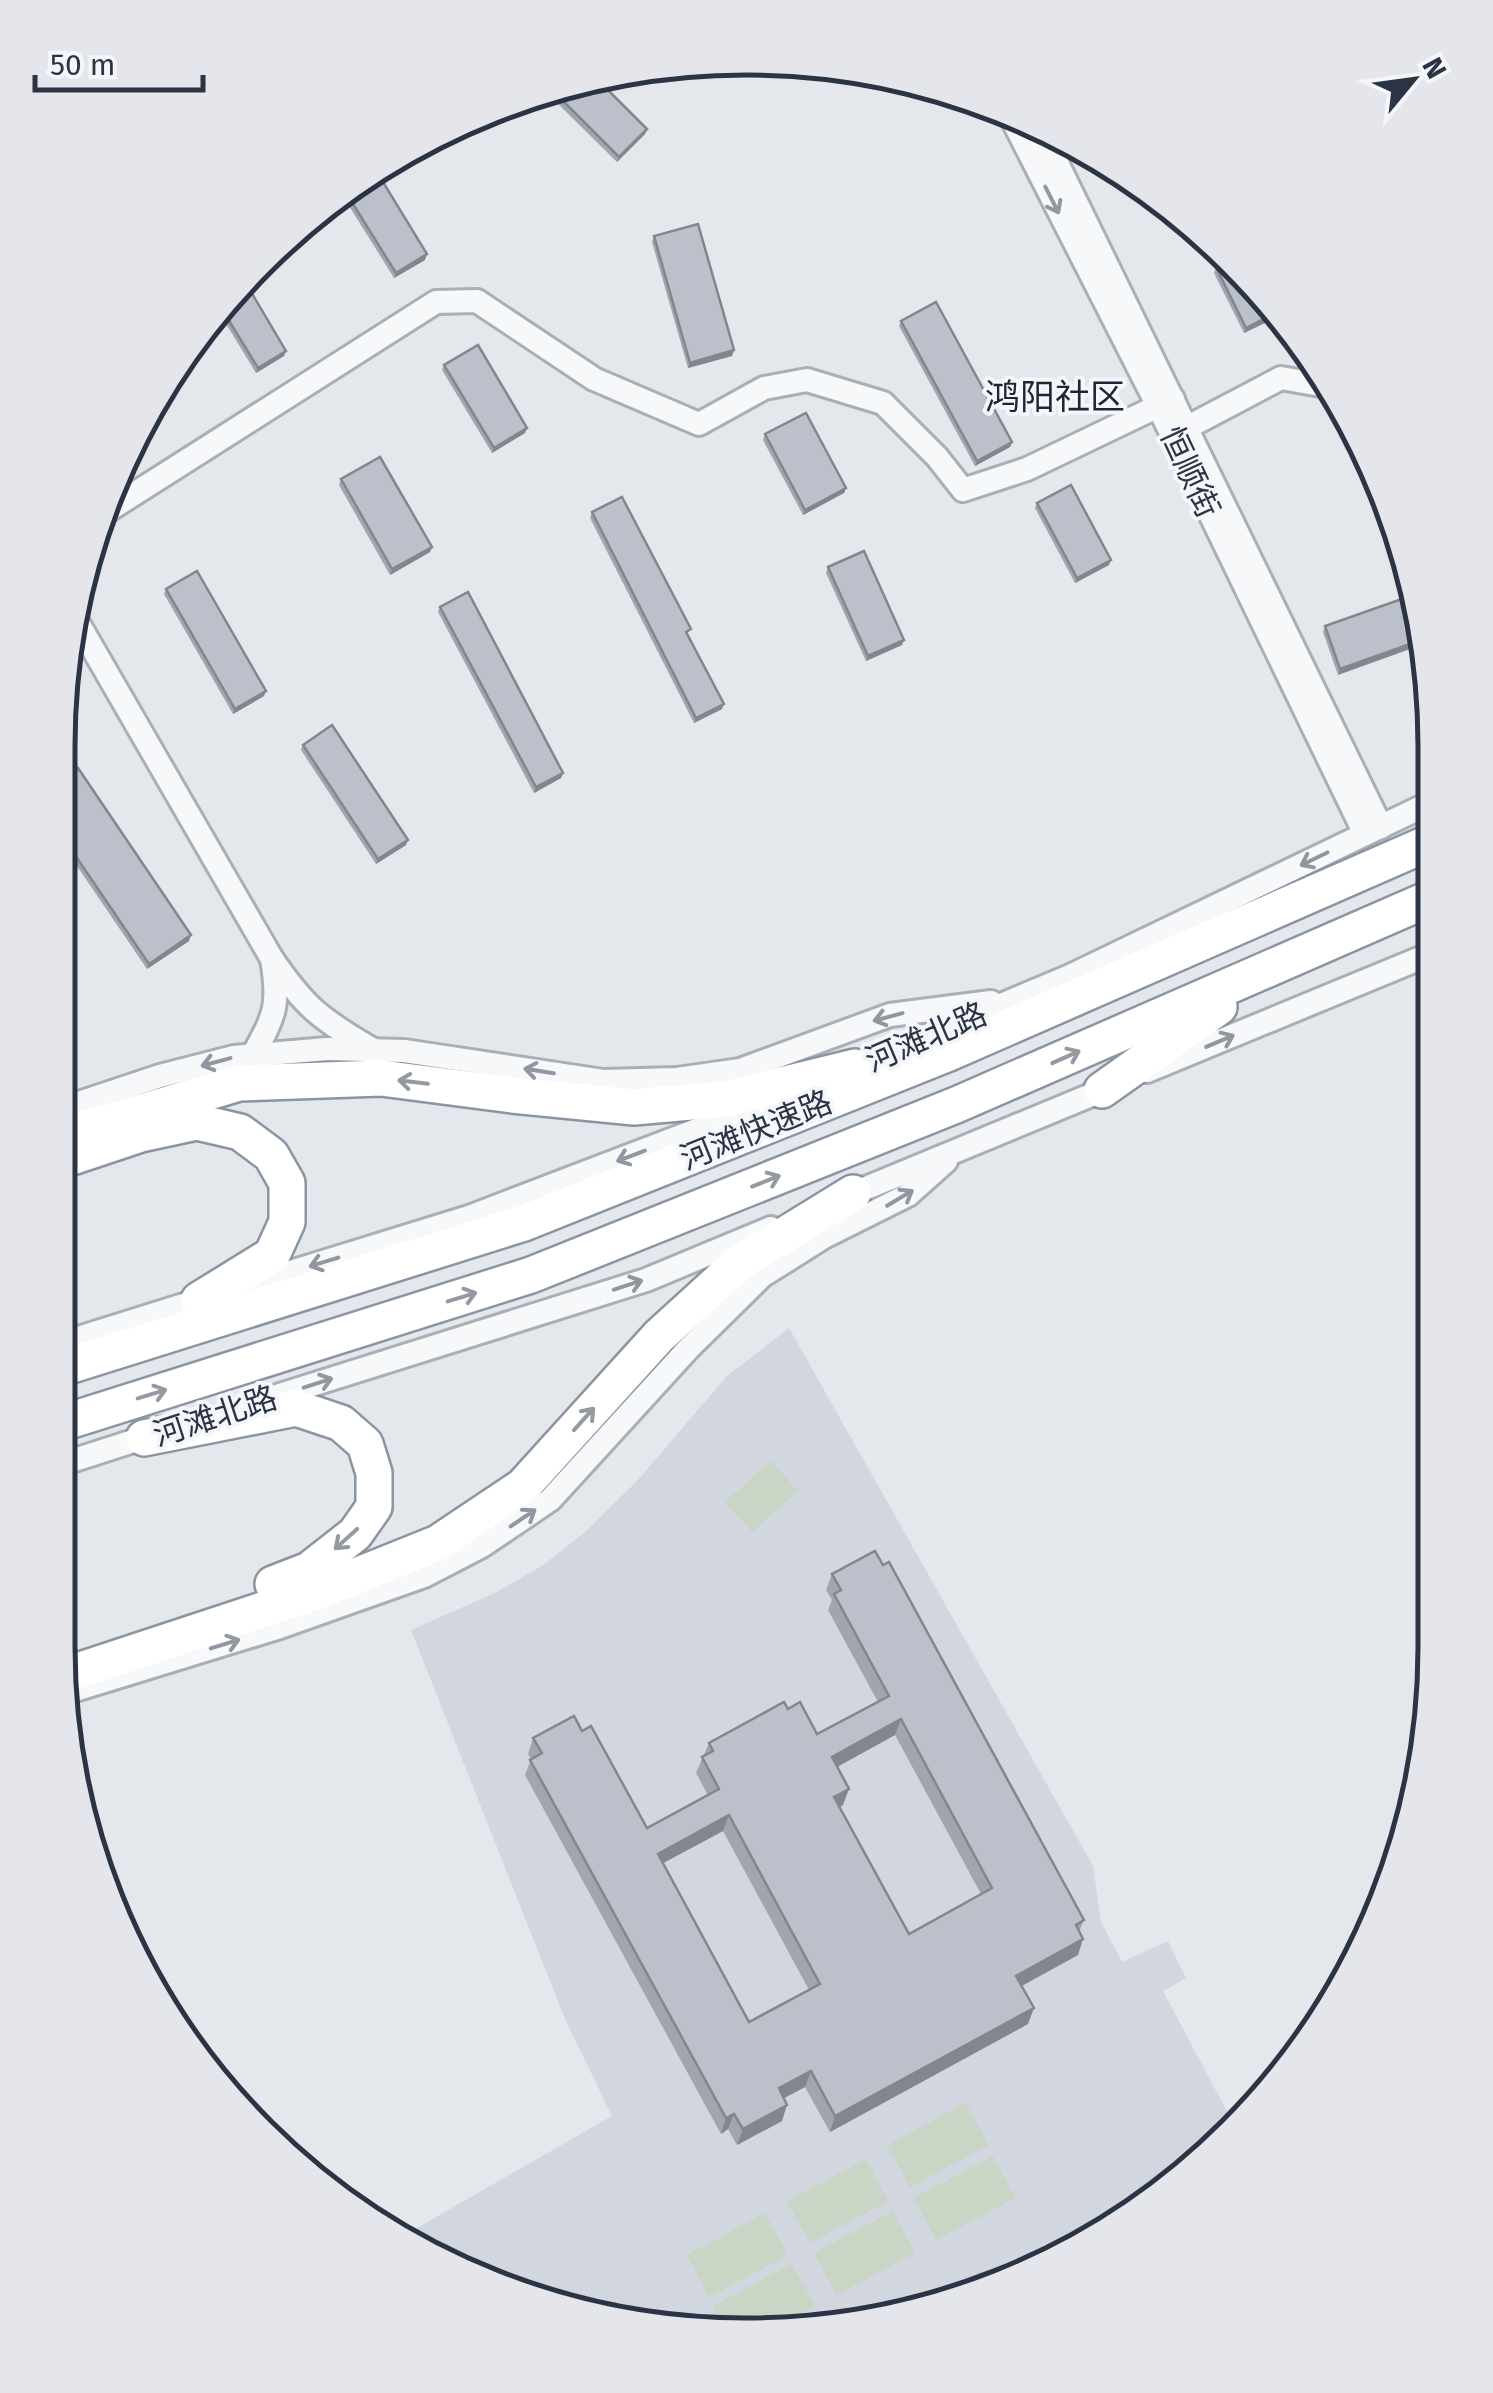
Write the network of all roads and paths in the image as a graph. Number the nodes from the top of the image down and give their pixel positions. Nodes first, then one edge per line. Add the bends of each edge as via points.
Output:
1 (1020, 134) edge
2 (1049, 147) edge
3 (1311, 383) edge
4 (1166, 402) junction
5 (1188, 428) junction
6 (121, 503) edge
7 (85, 635) edge
8 (1418, 809) edge
9 (1373, 830) junction
10 (1418, 848) edge
11 (1319, 892) junction
12 (1418, 904) edge
13 (272, 958) junction
14 (1418, 958) edge
15 (1279, 964) junction
16 (1068, 978) junction
17 (1019, 998) junction
18 (373, 1050) junction
19 (253, 1055) junction
20 (855, 1067) junction
21 (1102, 1090) junction
22 (75, 1132) edge
23 (75, 1136) edge
24 (75, 1139) edge
25 (958, 1150) junction
26 (853, 1194) junction
27 (199, 1300) junction
28 (75, 1339) edge
29 (75, 1364) edge
30 (75, 1419) edge
31 (144, 1438) junction
32 (75, 1460) edge
33 (202, 1621) junction
34 (75, 1652) edge
35 (76, 1671) edge
36 (76, 1690) edge

1 -> 4 street, 恒顺街
2 - 4 street, 恒顺街
3 - 5 street via 1281,378
4 - 5 street, 恒顺街
4 - 6 street via 1028,470 963,490 883,403 807,380 764,388 699,424 594,378 478,301 436,302
4 - 9 street, 恒顺街
5 - 9 street, 恒顺街
7 - 13 street
8 - 9 street, 河滩北路
9 -> 16 street, 河滩北路
10 - 11 highway, 河滩快速路
11 - 16 highway
11 - 29 highway, 河滩快速路 via 949,1053 524,1222
12 - 15 highway, 河滩快速路
13 - 18 street via 300,999
13 - 19 street via 278,995
21 -> 14 street, 河滩北路
15 - 21 highway
30 -> 15 highway, 河滩快速路 via 531,1275 956,1106
16 - 17 street, 河滩北路
17 -> 18 street via 890,1015 740,1070 677,1078 603,1081
17 - 20 street, 河滩北路
18 - 19 street
19 -> 22 street via 160,1076
20 -> 23 highway via 725,1099 634,1107 382,1078 239,1083
20 -> 27 street, 河滩北路 via 469,1217
21 - 25 street, 河滩北路
24 - 27 highway via 198,1122 240,1132 271,1155 287,1183 288,1222 272,1255
25 - 26 street, 河滩北路
36 -> 25 street via 424,1576 482,1546 550,1500 762,1276 908,1195
31 -> 26 street, 河滩北路 via 646,1280
33 -> 26 highway via 310,1594 438,1543 523,1486 659,1336 739,1263
27 - 28 street, 河滩北路
31 - 32 street, 河滩北路
31 -> 33 highway via 296,1408 341,1423 365,1444 374,1507 355,1534 309,1570
33 - 34 highway
33 - 35 highway

